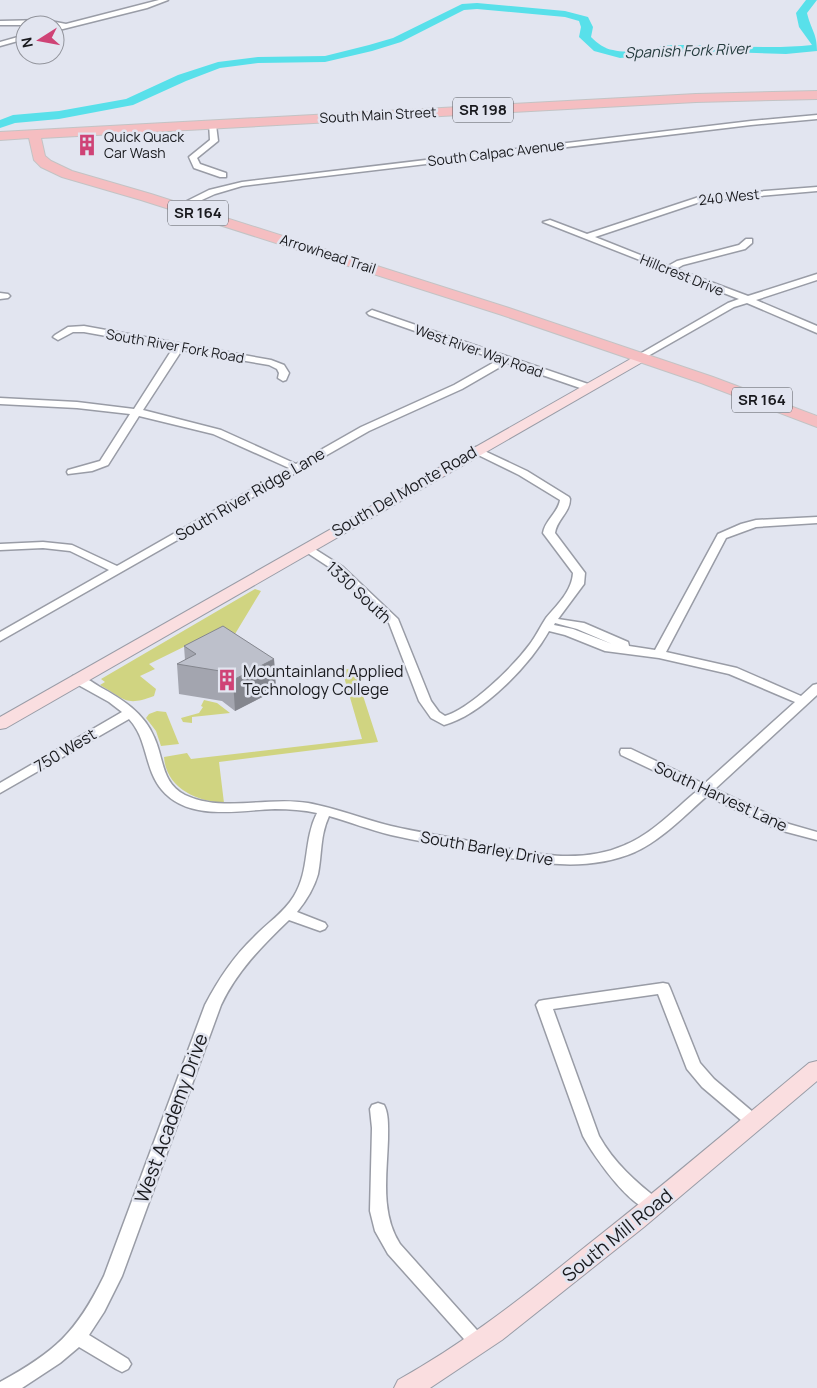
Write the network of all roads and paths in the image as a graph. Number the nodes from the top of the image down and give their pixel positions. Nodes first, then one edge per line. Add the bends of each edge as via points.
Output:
1 (165, 0) edge
2 (0, 23) edge
3 (15, 23) edge
4 (65, 26) edge
5 (15, 39) edge
6 (0, 44) edge
7 (817, 95) edge
8 (817, 117) edge
9 (212, 125) junction
10 (34, 134) junction
11 (4, 136) edge
12 (223, 175) dead end
13 (817, 189) edge
14 (179, 207) junction
15 (547, 222) dead end
16 (587, 238) junction
17 (750, 241) dead end
18 (668, 269) junction
19 (817, 277) edge
20 (746, 299) junction
21 (372, 313) dead end
22 (817, 330) edge
23 (58, 337) dead end
24 (179, 346) junction
25 (641, 357) junction
26 (504, 360) junction
27 (283, 378) dead end
28 (587, 387) junction
29 (0, 401) edge
30 (137, 413) junction
31 (817, 422) edge
32 (476, 450) junction
33 (297, 468) junction
34 (72, 472) dead end
35 (817, 520) edge
36 (0, 547) edge
37 (306, 548) junction
38 (117, 570) junction
39 (549, 623) junction
40 (0, 637) edge
41 (659, 654) junction
42 (77, 679) junction
43 (817, 688) edge
44 (803, 701) junction
45 (131, 713) junction
46 (0, 724) edge
47 (626, 752) dead end
48 (0, 789) edge
49 (705, 790) junction
50 (325, 811) junction
51 (817, 836) edge
52 (287, 914) junction
53 (320, 926) dead end
54 (817, 1069) edge
55 (378, 1109) dead end
56 (754, 1122) junction
57 (654, 1206) junction
58 (78, 1337) junction
59 (478, 1343) junction
60 (122, 1364) dead end
61 (6, 1388) edge
62 (407, 1388) edge

1 - 4 street
2 - 3 street
5 - 6 street
7 - 9 main road, South Main Street / SR 198 via 696,98
8 - 14 street, South Calpac Avenue via 242,184 212,192
9 - 10 main road, South Main Street / SR 198
9 - 12 street via 214,141 193,157 198,166
10 - 11 main road, South Main Street / SR 198
10 - 14 main road, Arrowhead Trail / SR 164 via 37,152 46,164 67,174
13 - 16 street, 240 West via 702,199
14 - 25 main road, Arrowhead Trail / SR 164
15 - 16 street, Hillcrest Drive
16 - 18 street, Hillcrest Drive
17 - 18 street via 742,247
18 - 20 street, Hillcrest Drive
19 - 20 street, South Del Monte Road
20 - 22 street, Hillcrest Drive
20 - 25 street, South Del Monte Road via 712,314
21 - 26 street, West River Way Road
23 - 24 street, South River Fork Road via 71,329 84,329
24 - 27 street, South River Fork Road via 271,363 281,367
24 - 30 street
25 - 28 street, South Del Monte Road
25 - 31 main road, SR 164
26 - 28 street, West River Way Road
26 - 33 street, South River Ridge Lane via 458,387 365,429
28 - 32 street, South Del Monte Road
29 - 30 street via 50,402
30 - 33 street via 206,428
30 - 34 street via 104,462
32 - 37 street, South Del Monte Road
32 - 39 street via 504,462 564,499 566,505 553,519 549,533 579,573 578,584
33 - 38 street, South River Ridge Lane
35 - 41 street via 756,522 722,536
36 - 38 street via 43,545 72,548
37 - 39 street, 1330 South via 339,569 394,622 425,701 434,715 444,721 459,716 478,703 512,671
37 - 42 street, South Del Monte Road
38 - 40 street, South River Ridge Lane
39 - 41 street via 605,647
41 - 44 street via 733,671
42 - 45 street, South Barley Drive
42 - 46 street, South Del Monte Road
43 - 44 street, South Barley Drive
44 - 49 street, South Barley Drive
45 - 48 street, 750 West
45 - 50 street, South Barley Drive via 144,728 157,775 176,796 224,809 288,804
47 - 49 street, South Harvest Lane
49 - 50 street, South Barley Drive via 645,841 612,855 584,860 533,858 392,830
49 - 51 street, South Harvest Lane via 784,827
50 - 52 street, West Academy Drive via 317,827 314,864 308,884
52 - 53 street
52 - 58 street, West Academy Drive via 247,952 222,985 113,1276
54 - 56 street, South Mill Road
55 - 59 street via 378,1211 385,1236
56 - 57 street, South Mill Road
56 - 57 street via 708,1083 693,1065 662,988 544,1005 599,1152 622,1181
57 - 59 street, South Mill Road
58 - 60 street
58 - 61 street, West Academy Drive via 56,1356
59 - 62 street, South Mill Road

